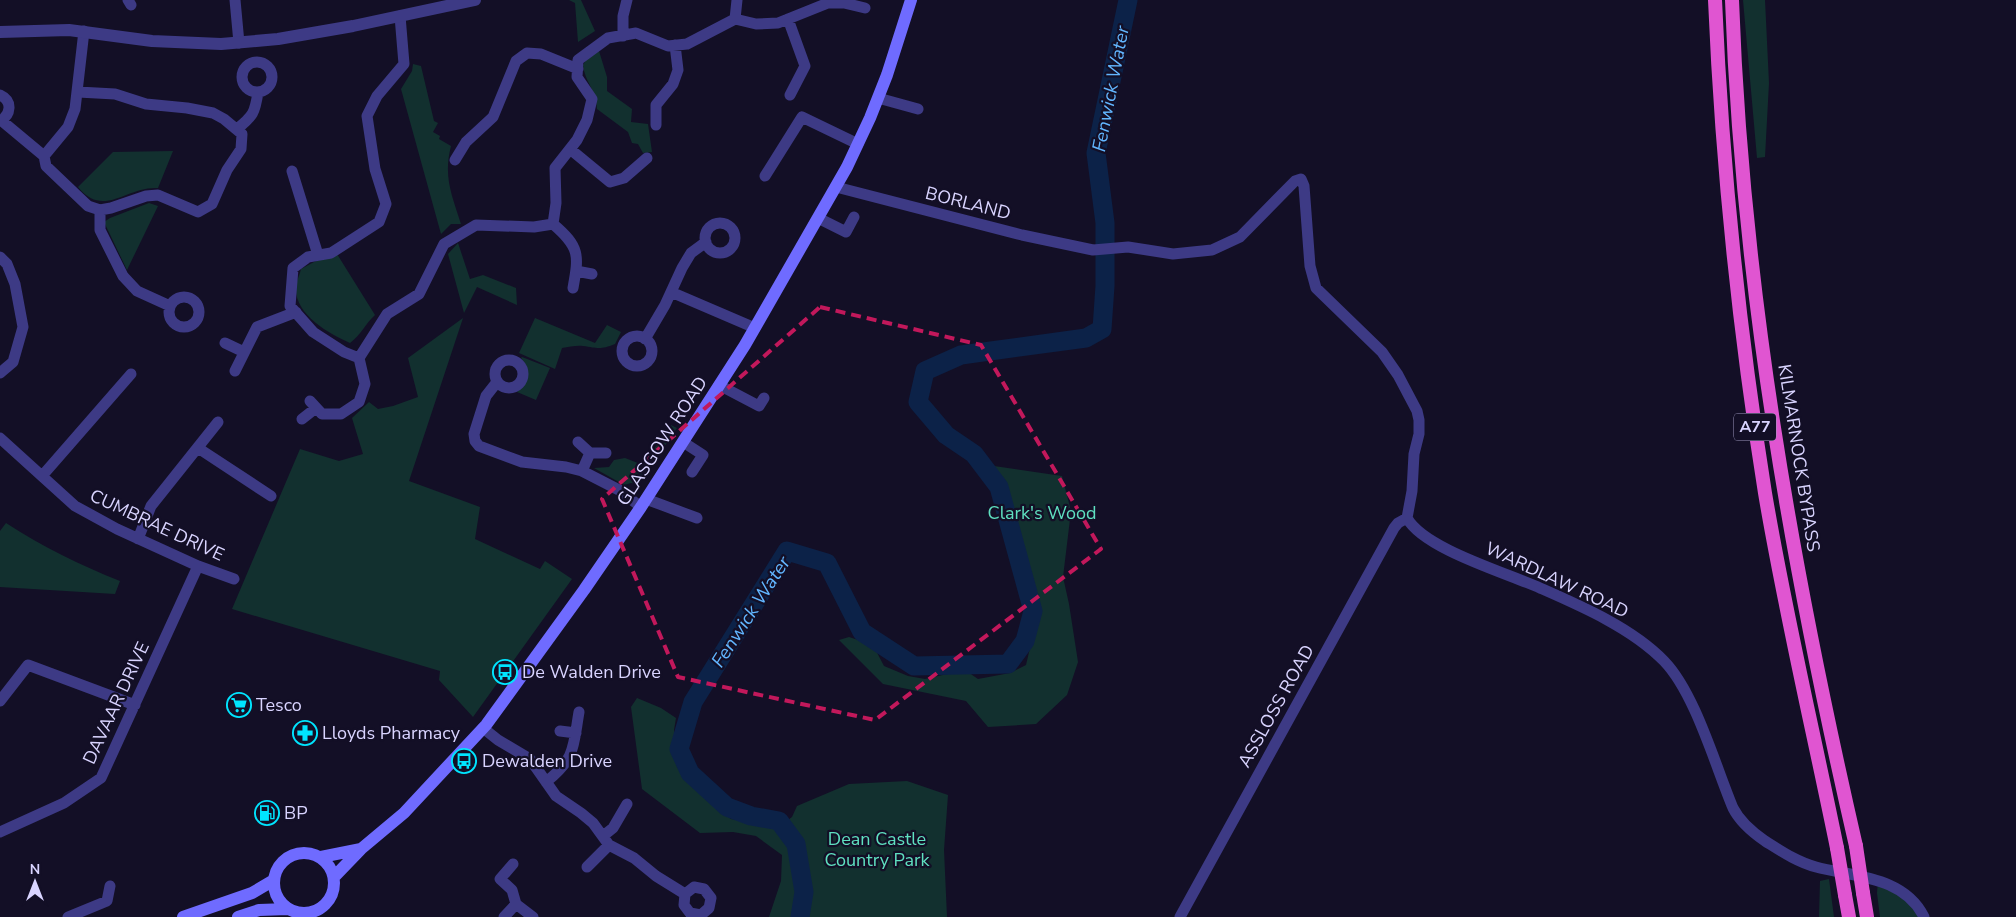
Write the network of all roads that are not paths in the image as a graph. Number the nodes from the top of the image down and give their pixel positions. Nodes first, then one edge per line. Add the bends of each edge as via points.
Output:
1 (235, 0) edge
2 (475, 0) edge
3 (627, 0) edge
4 (737, 0) edge
5 (911, 0) edge
6 (1715, 0) edge
7 (1732, 0) edge
8 (828, 1) edge
9 (865, 8) dead end
10 (400, 16) junction
11 (735, 19) junction
12 (788, 19) junction
13 (84, 31) junction
14 (0, 32) edge
15 (623, 36) junction
16 (239, 43) junction
17 (675, 45) junction
18 (578, 69) junction
19 (78, 92) junction
20 (258, 92) dead end
21 (0, 95) edge
22 (790, 95) dead end
23 (878, 98) junction
24 (918, 109) dead end
25 (1, 121) edge
26 (656, 125) dead end
27 (237, 129) junction
28 (858, 144) junction
29 (570, 149) junction
30 (44, 156) junction
31 (647, 158) dead end
32 (455, 160) dead end
33 (292, 172) dead end
34 (765, 176) dead end
35 (836, 187) junction
36 (100, 210) junction
37 (854, 217) dead end
38 (818, 218) junction
39 (553, 224) junction
40 (706, 242) dead end
41 (318, 255) junction
42 (0, 257) edge
43 (576, 271) junction
44 (592, 274) dead end
45 (573, 288) dead end
46 (671, 292) junction
47 (170, 306) dead end
48 (296, 312) junction
49 (755, 328) junction
50 (645, 339) dead end
51 (225, 343) dead end
52 (244, 352) junction
53 (359, 358) junction
54 (235, 371) dead end
55 (0, 373) edge
56 (131, 374) dead end
57 (497, 382) dead end
58 (719, 385) junction
59 (764, 398) dead end
60 (302, 419) dead end
61 (218, 422) dead end
62 (2, 442) edge
63 (578, 442) dead end
64 (682, 442) junction
65 (198, 448) junction
66 (590, 453) junction
67 (606, 453) dead end
68 (582, 471) junction
69 (692, 472) dead end
70 (42, 476) junction
71 (271, 496) dead end
72 (643, 503) junction
73 (697, 518) dead end
74 (1407, 518) junction
75 (138, 539) junction
76 (198, 566) junction
77 (234, 579) dead end
78 (0, 701) edge
79 (135, 705) junction
80 (580, 712) dead end
81 (483, 728) junction
82 (560, 731) dead end
83 (576, 733) junction
84 (546, 782) junction
85 (627, 804) dead end
86 (0, 832) edge
87 (606, 841) junction
88 (361, 849) junction
89 (321, 857) junction
90 (513, 864) dead end
91 (586, 867) dead end
92 (334, 877) junction
93 (274, 880) junction
94 (110, 886) dead end
95 (685, 894) dead end
96 (516, 904) junction
97 (295, 913) edge
98 (314, 914) edge
99 (68, 917) edge
100 (183, 917) edge
101 (238, 917) edge
102 (504, 917) edge
103 (533, 917) edge
104 (1180, 917) edge
105 (1848, 917) edge
106 (1867, 917) edge
107 (1924, 917) edge

1 - 16 street
2 - 10 street
3 - 15 street
4 - 11 street
5 - 23 main road, GLASGOW ROAD
6 - 105 highway, A77, bridge via 1727,189 1747,369 1776,551 1837,848
7 - 106 highway, KILMARNOCK BYPASS / A77, bridge via 1738,122 1753,284 1766,380 1804,604 1856,846
8 - 9 street
8 - 12 street
10 - 16 street via 278,39
10 - 41 street via 404,64 377,96 367,116 375,169 386,204 379,222 331,253
11 - 12 street via 756,24
11 - 17 street via 687,44
12 - 22 street via 805,66
13 - 14 street
13 - 16 street via 152,41
13 - 19 street
15 - 17 street via 636,33 668,46
15 - 18 street via 608,38 578,60
17 - 26 street via 678,70 673,84 656,105
18 - 29 street via 577,77 592,100 587,120
18 - 32 street via 541,54 527,53 516,62 493,117 466,142
19 - 27 street via 115,94 146,104 212,113
19 - 30 street via 68,127
20 - 27 street via 251,118
21 - 25 street via 8,101 10,110
23 - 24 street
23 - 28 main road, GLASGOW ROAD
25 - 30 street
27 - 36 street via 242,134 241,150 226,170 212,204 198,212 158,195
28 - 34 street via 802,117
28 - 35 main road, GLASGOW ROAD
29 - 31 street via 610,182 624,178
29 - 39 street via 556,168
30 - 36 street via 46,166 88,206
33 - 41 street
35 - 38 main road, GLASGOW ROAD
35 - 74 street, BORLAND via 1092,250 1128,247 1173,254 1212,250 1240,237 1295,181 1301,179 1304,182 1311,272 1316,288 1382,352 1417,411 1420,427
36 - 47 street via 100,230 123,276 137,291
37 - 38 street via 846,232
38 - 49 main road, GLASGOW ROAD
39 - 43 street via 572,243 578,260
39 - 53 street via 534,227 476,225 444,244 419,294 387,314
40 - 46 street via 691,253
41 - 48 street via 308,257 293,268 290,306
42 - 55 street via 16,284 24,327 13,362
43 - 44 street
43 - 45 street
46 - 49 street
46 - 50 street
48 - 52 street via 257,327
48 - 53 street via 313,332
49 - 58 main road, GLASGOW ROAD
51 - 52 street
52 - 54 street
53 - 60 street via 365,384 359,402 342,414 322,414 313,404
56 - 70 street
57 - 68 street via 486,396 474,434 479,446 522,462
58 - 59 street via 759,406
58 - 64 main road, GLASGOW ROAD
61 - 65 street
62 - 70 street, CUMBRAE DRIVE
63 - 66 street
64 - 69 street via 703,454
64 - 72 main road, GLASGOW ROAD
65 - 71 street
65 - 75 street via 152,506
66 - 67 street
66 - 68 street
68 - 72 street
70 - 75 street, CUMBRAE DRIVE via 75,506
72 - 73 street
72 - 81 main road, GLASGOW ROAD
74 - 104 street, ASSLOSS ROAD via 1394,528
74 - 107 street, WARDLAW ROAD via 1423,535 1450,551 1575,604 1647,645 1666,662 1683,687 1739,819 1790,857 1896,888 1913,902
75 - 76 street, CUMBRAE DRIVE
76 - 77 street, CUMBRAE DRIVE
76 - 79 street, DAVAAR DRIVE
78 - 79 street via 28,665
79 - 86 street, DAVAAR DRIVE via 101,778 64,803
80 - 83 street
81 - 84 street via 530,759
81 - 88 main road, GLASGOW ROAD via 404,813
82 - 83 street
83 - 84 street via 566,764
84 - 87 street via 556,796 594,823
85 - 87 street
87 - 91 street
87 - 95 street
88 - 89 main road, GLASGOW ROAD
88 - 92 main road, GLASGOW ROAD
89 - 92 main road
89 - 93 main road via 303,852 293,854 277,868
90 - 96 street via 500,879 512,890
92 - 98 main road via 335,886 328,902
93 - 97 main road via 278,899
93 - 100 main road via 252,893
94 - 99 street via 107,900
96 - 102 street
96 - 103 street
97 - 98 main road
97 - 101 main road via 259,910

